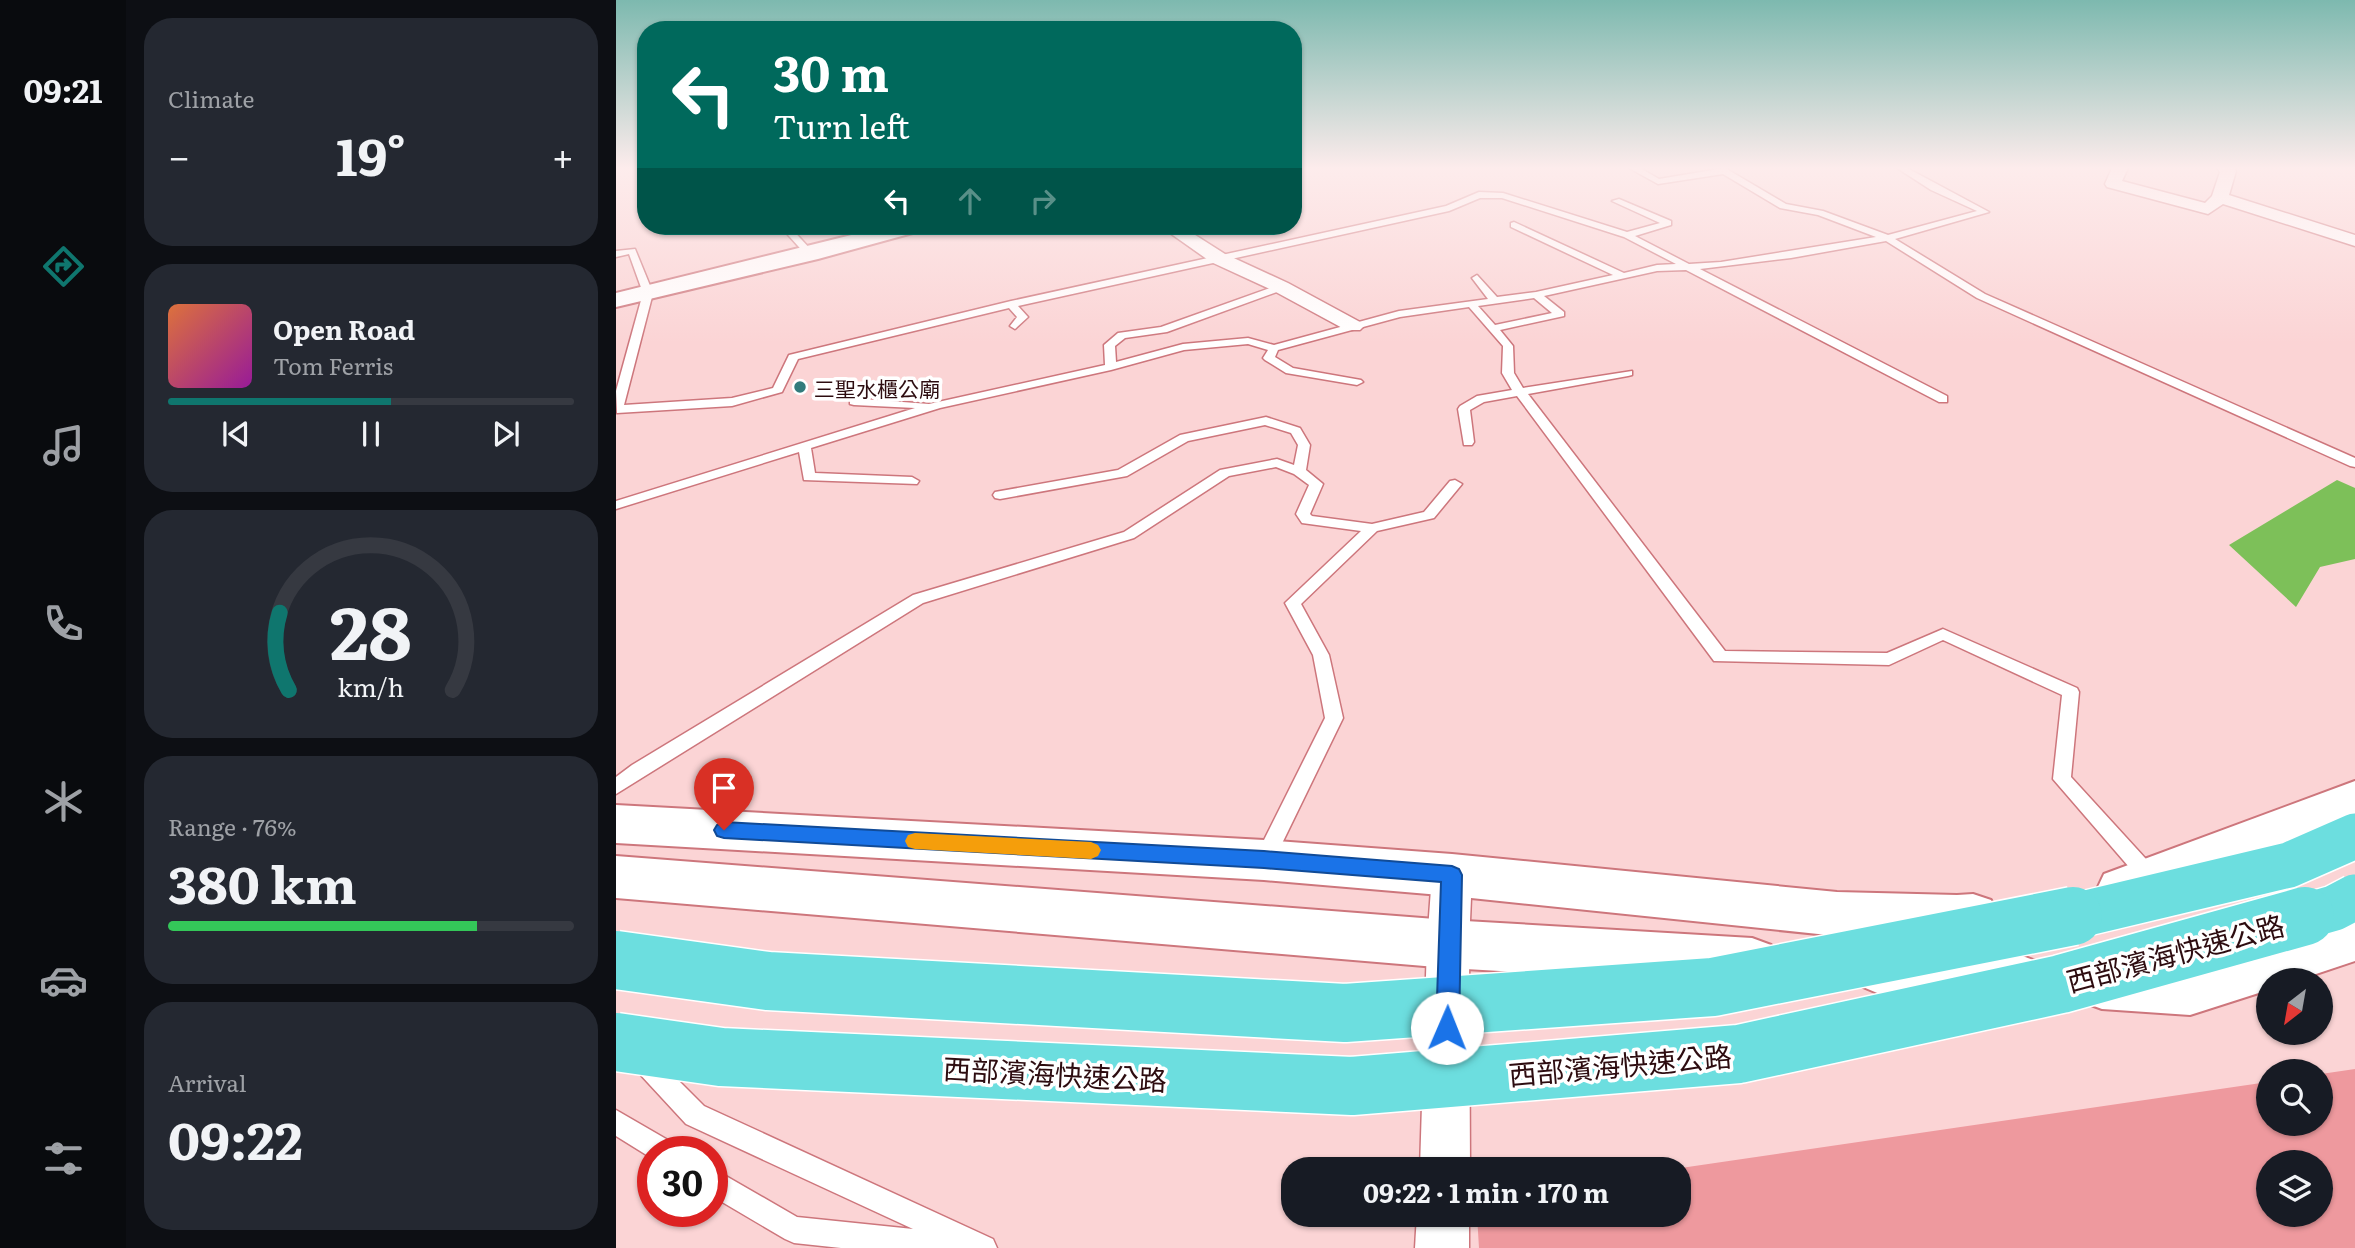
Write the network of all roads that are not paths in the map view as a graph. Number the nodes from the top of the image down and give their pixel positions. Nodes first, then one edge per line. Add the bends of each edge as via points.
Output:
1 (1365, 226) edge
2 (1517, 226) edge
3 (1599, 226) edge
4 (1657, 226) edge
5 (1855, 226) edge
6 (1931, 226) edge
7 (2309, 226) edge
8 (792, 235) edge
9 (879, 235) edge
10 (1183, 235) edge
11 (1627, 235) junction
12 (1886, 238) junction
13 (2355, 241) edge
14 (616, 254) edge
15 (810, 254) junction
16 (1218, 258) junction
17 (1690, 266) junction
18 (1621, 275) junction
19 (1477, 278) dead end
20 (1281, 287) junction
21 (648, 293) junction
22 (1536, 295) junction
23 (616, 300) edge
24 (1495, 302) junction
25 (1011, 304) junction
26 (1472, 305) junction
27 (1015, 326) dead end
28 (1353, 326) junction
29 (1492, 328) junction
30 (1275, 348) junction
31 (629, 364) junction
32 (1111, 367) junction
33 (616, 368) edge
34 (1628, 373) dead end
35 (1357, 382) dead end
36 (1519, 391) junction
37 (1943, 399) dead end
38 (854, 401) dead end
39 (937, 405) junction
40 (1468, 442) dead end
41 (804, 446) junction
42 (2355, 463) edge
43 (1299, 471) junction
44 (912, 481) dead end
45 (1455, 484) dead end
46 (1000, 495) dead end
47 (616, 505) edge
48 (1372, 528) junction
49 (616, 787) edge
50 (2355, 799) edge
51 (616, 824) edge
52 (2355, 836) edge
53 (1264, 860) junction
54 (1452, 875) junction
55 (616, 877) edge
56 (2166, 892) junction
57 (2355, 897) edge
58 (2201, 924) dead end
59 (2355, 938) edge
60 (1448, 944) junction
61 (616, 960) edge
62 (2241, 962) junction
63 (616, 1034) edge
64 (616, 1042) edge
65 (616, 1122) edge
66 (638, 1136) edge
67 (1444, 1157) edge
68 (728, 1191) edge
69 (1443, 1227) edge
70 (970, 1248) edge
71 (984, 1248) edge
72 (1442, 1248) edge

1 - 16 lane
2 - 18 lane
3 - 11 lane
4 - 11 lane
5 - 12 lane
6 - 12 lane
7 - 13 street
8 - 15 lane
9 - 15 street
10 - 16 street
11 - 17 lane
12 - 17 lane
12 - 42 lane via 1981,296
14 - 21 lane via 632,251
15 - 21 street
16 - 20 street
16 - 25 lane
17 - 18 lane
17 - 37 lane
18 - 22 lane
19 - 24 lane
20 - 28 street
20 - 32 lane via 1163,330 1122,335 1109,345
21 - 23 street
21 - 31 lane
22 - 24 lane
22 - 29 lane via 1560,314
24 - 26 lane
25 - 27 lane via 1023,317
25 - 31 lane via 793,357 778,390 732,402 617,409
26 - 28 lane via 1399,314
26 - 29 lane
28 - 30 lane
29 - 36 lane via 1508,346 1508,373
30 - 32 lane via 1248,341 1184,347
30 - 35 lane via 1269,358 1290,371
31 - 33 lane
32 - 39 lane
34 - 36 lane
36 - 40 lane via 1481,399 1464,408
36 - 56 lane via 1720,657 1889,659 1943,634 2071,692 2062,779
38 - 39 lane
39 - 41 lane
41 - 44 lane via 809,477
41 - 47 lane
43 - 46 lane via 1304,445 1296,431 1266,421 1184,438 1122,473
43 - 48 lane via 1316,484 1303,514 1307,520
43 - 49 lane via 1277,463 1225,474 1129,535 918,599
45 - 48 lane via 1429,515
48 - 53 lane via 1293,603 1321,655 1334,718
50 - 56 street
51 - 53 street
52 - 61 highway, bridge via 2289,865 2035,925 1713,987 1672,990 1345,1013 768,981
53 - 54 street
54 - 56 street via 1837,914 1957,918 2106,895
54 - 60 street
55 - 60 street
57 - 64 highway, 西部濱海快速公路, bridge via 2334,908 2061,984 1726,1055 1352,1086 721,1057
58 - 62 lane
59 - 62 street
60 - 62 street via 2190,990
60 - 67 street
63 - 71 lane via 695,1115
65 - 66 lane
68 - 70 lane via 794,1230
69 - 72 street

